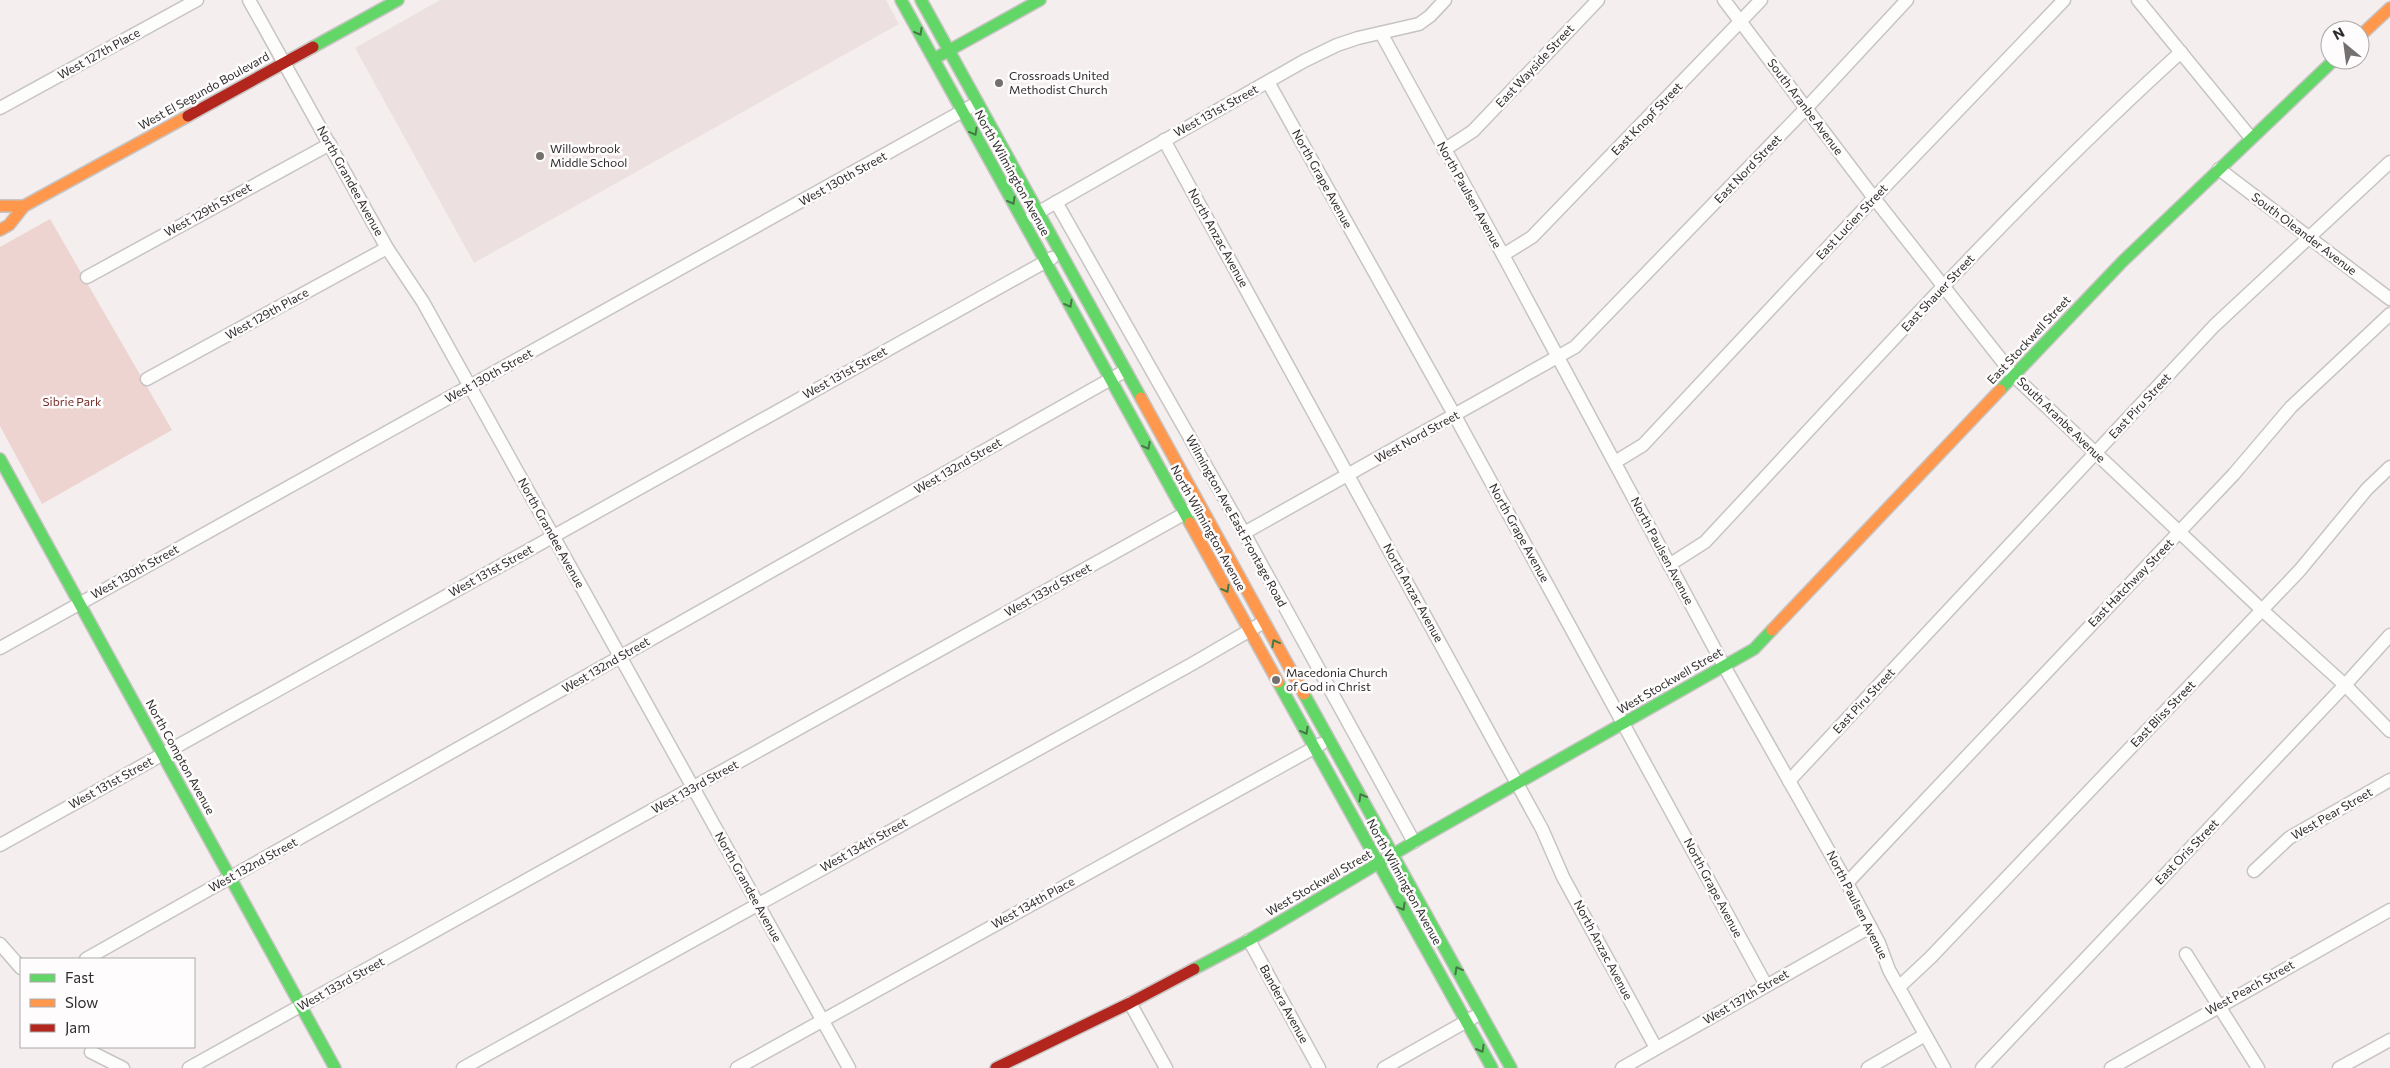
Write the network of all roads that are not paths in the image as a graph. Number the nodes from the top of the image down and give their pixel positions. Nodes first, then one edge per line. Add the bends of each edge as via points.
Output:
1 (197, 0) edge
2 (249, 0) edge
3 (398, 0) edge
4 (901, 0) edge
5 (921, 0) edge
6 (1040, 0) edge
7 (1445, 0) edge
8 (1598, 0) edge
9 (1724, 0) edge
10 (1761, 0) edge
11 (1907, 0) edge
12 (2064, 0) edge
13 (2138, 0) edge
14 (2390, 8) edge
15 (1740, 22) junction
16 (2370, 27) edge
17 (1381, 33) junction
18 (948, 51) junction
19 (2181, 52) junction
20 (933, 59) junction
21 (284, 62) junction
22 (2323, 70) edge
23 (1268, 82) junction
24 (977, 104) junction
25 (0, 108) edge
26 (1806, 108) junction
27 (963, 112) junction
28 (2250, 138) junction
29 (1164, 140) junction
30 (330, 144) junction
31 (1444, 150) junction
32 (2390, 162) edge
33 (2219, 169) junction
34 (1874, 198) junction
35 (1056, 202) junction
36 (0, 206) edge
37 (24, 206) junction
38 (1038, 212) junction
39 (1023, 221) junction
40 (0, 230) edge
41 (2308, 238) junction
42 (387, 248) junction
43 (1060, 253) junction
44 (1503, 255) junction
45 (1045, 261) junction
46 (87, 277) dead end
47 (1944, 286) junction
48 (2390, 298) edge
49 (2390, 314) edge
50 (1587, 337) joint
51 (1558, 358) junction
52 (1125, 371) junction
53 (2014, 376) junction
54 (147, 379) dead end
55 (1111, 379) junction
56 (470, 387) junction
57 (1454, 416) junction
58 (2096, 453) junction
59 (0, 459) edge
60 (1615, 462) junction
61 (2390, 467) edge
62 (1349, 475) junction
63 (1200, 505) junction
64 (1184, 514) junction
65 (2179, 532) junction
66 (1244, 533) junction
67 (553, 537) junction
68 (1669, 565) junction
69 (80, 603) junction
70 (2262, 610) junction
71 (1264, 622) junction
72 (1249, 630) junction
73 (2390, 635) edge
74 (0, 648) edge
75 (1754, 648) joint
76 (620, 657) junction
77 (1724, 666) junction
78 (2345, 685) junction
79 (1624, 723) junction
80 (2390, 731) edge
81 (1330, 739) junction
82 (1314, 748) junction
83 (163, 754) junction
84 (2390, 780) edge
85 (1789, 781) junction
86 (1518, 784) junction
87 (693, 788) junction
88 (1414, 842) junction
89 (0, 845) edge
90 (1394, 855) junction
91 (1379, 864) junction
92 (2254, 872) dead end
93 (230, 878) junction
94 (1847, 883) junction
95 (758, 904) junction
96 (2390, 910) edge
97 (1870, 927) junction
98 (1249, 940) junction
99 (0, 944) edge
100 (2186, 954) dead end
101 (88, 958) edge
102 (20, 967) edge
103 (1766, 986) junction
104 (1899, 986) junction
105 (1130, 1003) junction
106 (301, 1006) junction
107 (2219, 1006) junction
108 (1481, 1013) junction
109 (823, 1020) junction
110 (1465, 1022) junction
111 (1925, 1035) junction
112 (2390, 1040) edge
113 (1656, 1048) junction
114 (91, 1052) dead end
115 (1003, 1066) edge
116 (123, 1068) edge
117 (189, 1068) edge
118 (335, 1068) edge
119 (463, 1068) edge
120 (737, 1068) edge
121 (849, 1068) edge
122 (1166, 1068) edge
123 (1319, 1068) edge
124 (1384, 1068) edge
125 (1492, 1068) edge
126 (1511, 1068) edge
127 (1622, 1068) edge
128 (1868, 1068) edge
129 (1944, 1068) edge
130 (1982, 1068) edge
131 (2110, 1068) edge
132 (2258, 1068) edge
133 (2339, 1068) edge

1 - 25 street, West 127th Place
2 - 21 street, North Grandee Avenue
3 - 21 main road, West El Segundo Boulevard
4 -> 20 main road, North Wilmington Avenue
5 - 18 main road, North Wilmington Avenue
6 - 18 main road
7 - 17 street, West 131st Street via 1419,24
8 - 31 street, East Wayside Street via 1473,131
9 - 15 street, South Aranbe Avenue
10 - 15 street, East Knopf Street
11 - 26 street, East Nord Street
12 - 34 street, East Lucien Street
13 - 19 street
14 - 16 main road
15 - 26 street, South Aranbe Avenue
15 - 44 street, East Knopf Street via 1532,237
17 - 23 street, West 131st Street via 1337,45
17 - 31 street, North Paulsen Avenue
18 - 20 main road
18 - 24 main road, North Wilmington Avenue
19 - 28 street
19 - 47 street, East Shauer Street via 2101,124
20 - 27 main road, North Wilmington Avenue
21 - 30 street, North Grandee Avenue
21 - 37 main road, West El Segundo Boulevard
22 - 28 main road, East Stockwell Street
23 - 29 street, West 131st Street
23 - 57 street, North Grape Avenue
24 - 27 street, West 130th Street
24 - 38 main road, North Wilmington Avenue
26 - 34 street, South Aranbe Avenue
26 - 50 street, East Nord Street
27 -> 39 main road, North Wilmington Avenue
27 - 56 street, West 130th Street
28 - 33 main road, East Stockwell Street
29 - 35 street, West 131st Street
29 - 62 street, North Anzac Avenue
30 - 42 street, North Grandee Avenue
30 - 46 street, West 129th Street
31 - 44 street, North Paulsen Avenue
32 - 41 street, East Piru Street
33 - 41 street, South Oleander Avenue
33 - 53 main road, East Stockwell Street via 2123,261
34 - 47 street, South Aranbe Avenue
34 - 60 street, East Lucien Street via 1643,446
35 - 38 street, West 131st Street
35 - 66 street, Wilmington Ave East Frontage Road
36 - 37 main road, West El Segundo Boulevard
37 - 40 main road, West El Segundo Boulevard via 9,225
38 - 39 street, West 131st Street
38 - 43 main road, North Wilmington Avenue
39 - 45 main road, North Wilmington Avenue
41 - 48 street, South Oleander Avenue
41 - 58 street, East Piru Street via 2214,326
42 - 54 street, West 129th Place
42 - 56 street, North Grandee Avenue via 423,302
43 - 45 street, West 131st Street
43 - 52 main road, North Wilmington Avenue
44 - 51 street, North Paulsen Avenue
45 -> 55 main road, North Wilmington Avenue
45 - 67 street, West 131st Street
47 - 53 street, South Aranbe Avenue
47 - 68 street, East Shauer Street via 1705,542
49 - 65 street, East Hatchway Street via 2291,407
50 - 51 street, West Nord Street
51 - 57 street, West Nord Street
51 - 60 street, North Paulsen Avenue
52 - 55 street, West 132nd Street
52 - 63 main road, North Wilmington Avenue
53 - 58 street, South Aranbe Avenue
53 - 75 main road, East Stockwell Street
55 -> 64 main road, North Wilmington Avenue
55 - 76 street, West 132nd Street
56 - 67 street, North Grandee Avenue
56 - 69 street, West 130th Street
57 - 62 street, West Nord Street
57 - 79 street, North Grape Avenue
58 - 65 street, South Aranbe Avenue
58 - 85 street, East Piru Street
59 - 69 main road, North Compton Avenue
60 - 68 street, North Paulsen Avenue
61 - 70 street, East Bliss Street
62 - 66 street, West Nord Street
62 - 86 street, North Anzac Avenue
63 - 64 street, West 133rd Street
63 - 71 main road, North Wilmington Avenue
64 -> 72 main road, North Wilmington Avenue
64 - 87 street, West 133rd Street
65 - 70 street, South Aranbe Avenue
65 - 94 street, East Hatchway Street
66 - 88 street, Wilmington Ave East Frontage Road
67 - 76 street, North Grandee Avenue
67 - 83 street, West 131st Street
68 - 77 street, North Paulsen Avenue
69 - 74 street, West 130th Street
69 - 83 main road, North Compton Avenue
70 - 78 street, South Aranbe Avenue
70 - 104 street, East Bliss Street via 1931,957
71 - 72 street, West 134th Street
81 -> 71 main road, North Wilmington Avenue
72 -> 82 main road, North Wilmington Avenue
72 - 95 street, West 134th Street
73 - 78 street, East Oris Street
75 - 77 main road, West Stockwell Street
76 - 87 street, North Grandee Avenue
76 - 93 street, West 132nd Street
77 - 79 main road, West Stockwell Street
77 - 85 street, North Paulsen Avenue
78 - 80 street, South Aranbe Avenue
78 - 130 street, East Oris Street
79 - 86 main road, West Stockwell Street
79 - 103 street, North Grape Avenue
81 - 82 street, West 134th Place
90 -> 81 main road, North Wilmington Avenue
82 - 91 main road, North Wilmington Avenue
82 - 109 street, West 134th Place
83 - 89 street, West 131st Street
83 - 93 main road, North Compton Avenue
84 - 92 street, West Pear Street via 2289,838
85 - 94 street, North Paulsen Avenue
86 - 88 main road, West Stockwell Street
86 - 113 street, North Anzac Avenue via 1563,877
87 - 95 street, North Grandee Avenue
87 - 106 street, West 133rd Street
88 - 90 main road, West Stockwell Street
90 - 91 main road, West Stockwell Street
108 -> 90 main road, North Wilmington Avenue
91 - 98 main road, West Stockwell Street
91 -> 110 main road, North Wilmington Avenue
93 - 101 street, West 132nd Street
93 - 106 main road, North Compton Avenue
94 - 97 street, North Paulsen Avenue
95 - 109 street, North Grandee Avenue
95 - 119 street, West 134th Street
96 - 107 street, West Peach Street
97 - 103 street, West 137th Street
97 - 104 street, North Paulsen Avenue
98 - 105 main road, West Stockwell Street
98 - 123 street, Bandera Avenue
99 - 102 street
100 - 107 street
103 - 113 street, West 137th Street
104 - 111 street, North Paulsen Avenue
105 - 115 main road, West Stockwell Street
105 - 122 street
106 - 117 street, West 133rd Street
106 - 118 main road, North Compton Avenue
107 - 131 street, West Peach Street
107 - 132 street
108 - 110 street
108 - 126 main road, North Wilmington Avenue
109 - 120 street, West 134th Place
109 - 121 street, North Grandee Avenue
110 - 124 street
110 -> 125 main road, North Wilmington Avenue
111 - 128 street
111 - 129 street, North Paulsen Avenue
112 - 133 street
113 - 127 street, West 137th Street
114 - 116 street

